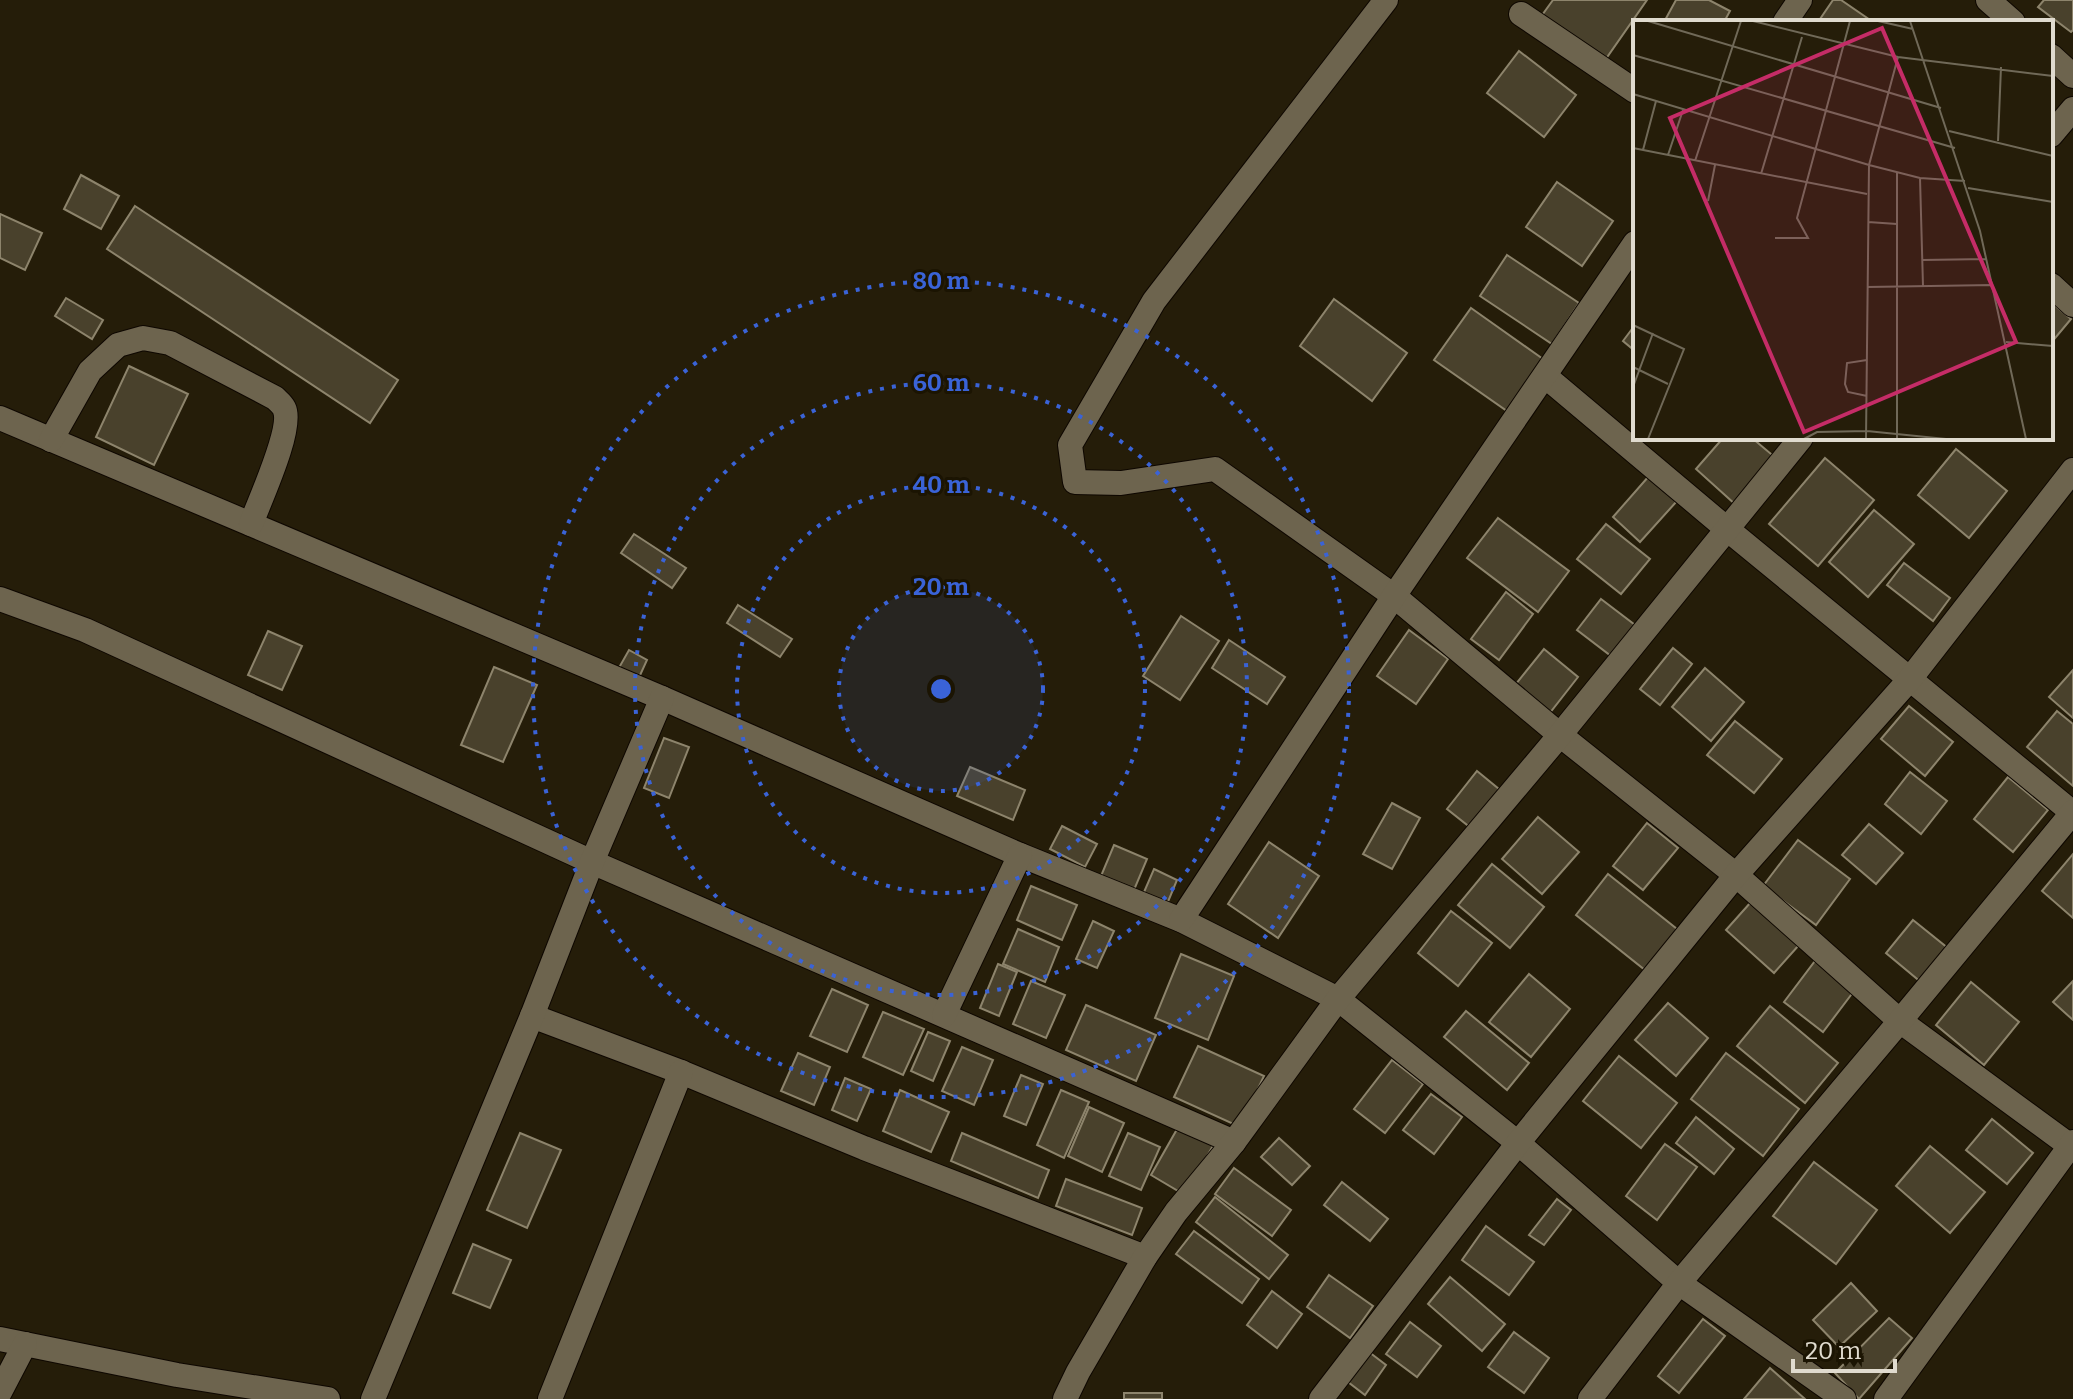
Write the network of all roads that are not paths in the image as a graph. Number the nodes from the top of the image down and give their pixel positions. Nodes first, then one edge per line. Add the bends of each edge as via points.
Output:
1 (1386, 0) edge
2 (1800, 0) edge
3 (1988, 0) edge
4 (1521, 14) dead end
5 (1786, 20) edge
6 (2011, 20) edge
7 (2053, 58) edge
8 (2073, 76) edge
9 (1633, 90) edge
10 (2073, 109) edge
11 (2053, 133) edge
12 (1633, 246) edge
13 (2053, 287) edge
14 (2073, 305) edge
15 (1545, 376) junction
16 (0, 418) edge
17 (51, 440) junction
18 (1799, 440) edge
19 (2073, 470) edge
20 (251, 524) junction
21 (1727, 529) junction
22 (1394, 596) junction
23 (0, 599) edge
24 (1910, 679) junction
25 (662, 698) junction
26 (1560, 735) junction
27 (2073, 812) edge
28 (1020, 855) junction
29 (592, 862) junction
30 (1736, 875) junction
31 (1181, 920) junction
32 (1338, 999) junction
33 (944, 1015) junction
34 (532, 1016) junction
35 (1900, 1021) junction
36 (681, 1072) junction
37 (1234, 1142) junction
38 (1518, 1143) junction
39 (2072, 1145) edge
40 (1145, 1257) junction
41 (1679, 1283) junction
42 (0, 1339) edge
43 (25, 1344) junction
44 (0, 1392) edge
45 (328, 1399) edge
46 (373, 1399) edge
47 (550, 1399) edge
48 (1065, 1399) edge
49 (1321, 1399) edge
50 (1590, 1399) edge
51 (1844, 1399) edge
52 (1886, 1399) edge

1 - 22 street via 1154,301 1070,445 1075,482 1121,483 1215,469
2 - 5 street
3 - 6 street
4 - 9 street
7 - 8 street
10 - 11 street
12 - 15 street
13 - 14 street
15 - 21 street
15 - 22 street
16 - 17 street
17 - 20 street
17 - 20 street via 90,371 118,345 143,338 170,343 275,398 284,408 284,436
18 - 21 street
19 - 24 street
20 - 25 street
21 - 24 street
21 - 26 street
22 - 26 street
22 - 31 street
23 - 29 street via 85,630
24 - 27 street
24 - 30 street
25 - 28 street
25 - 29 street
26 - 30 street
26 - 32 street
27 - 35 street
28 - 31 street
28 - 33 street
29 - 33 street
29 - 34 street
30 - 35 street
30 - 38 street
31 - 32 street
32 - 37 street
32 - 38 street
33 - 37 street
34 - 36 street
34 - 46 street
35 - 39 street
35 - 41 street
36 - 40 street
36 - 47 street
37 - 40 street
38 - 41 street
38 - 49 street
39 - 52 street
40 - 48 street
41 - 50 street
41 - 51 street
42 - 43 street
43 - 44 street
43 - 45 street

